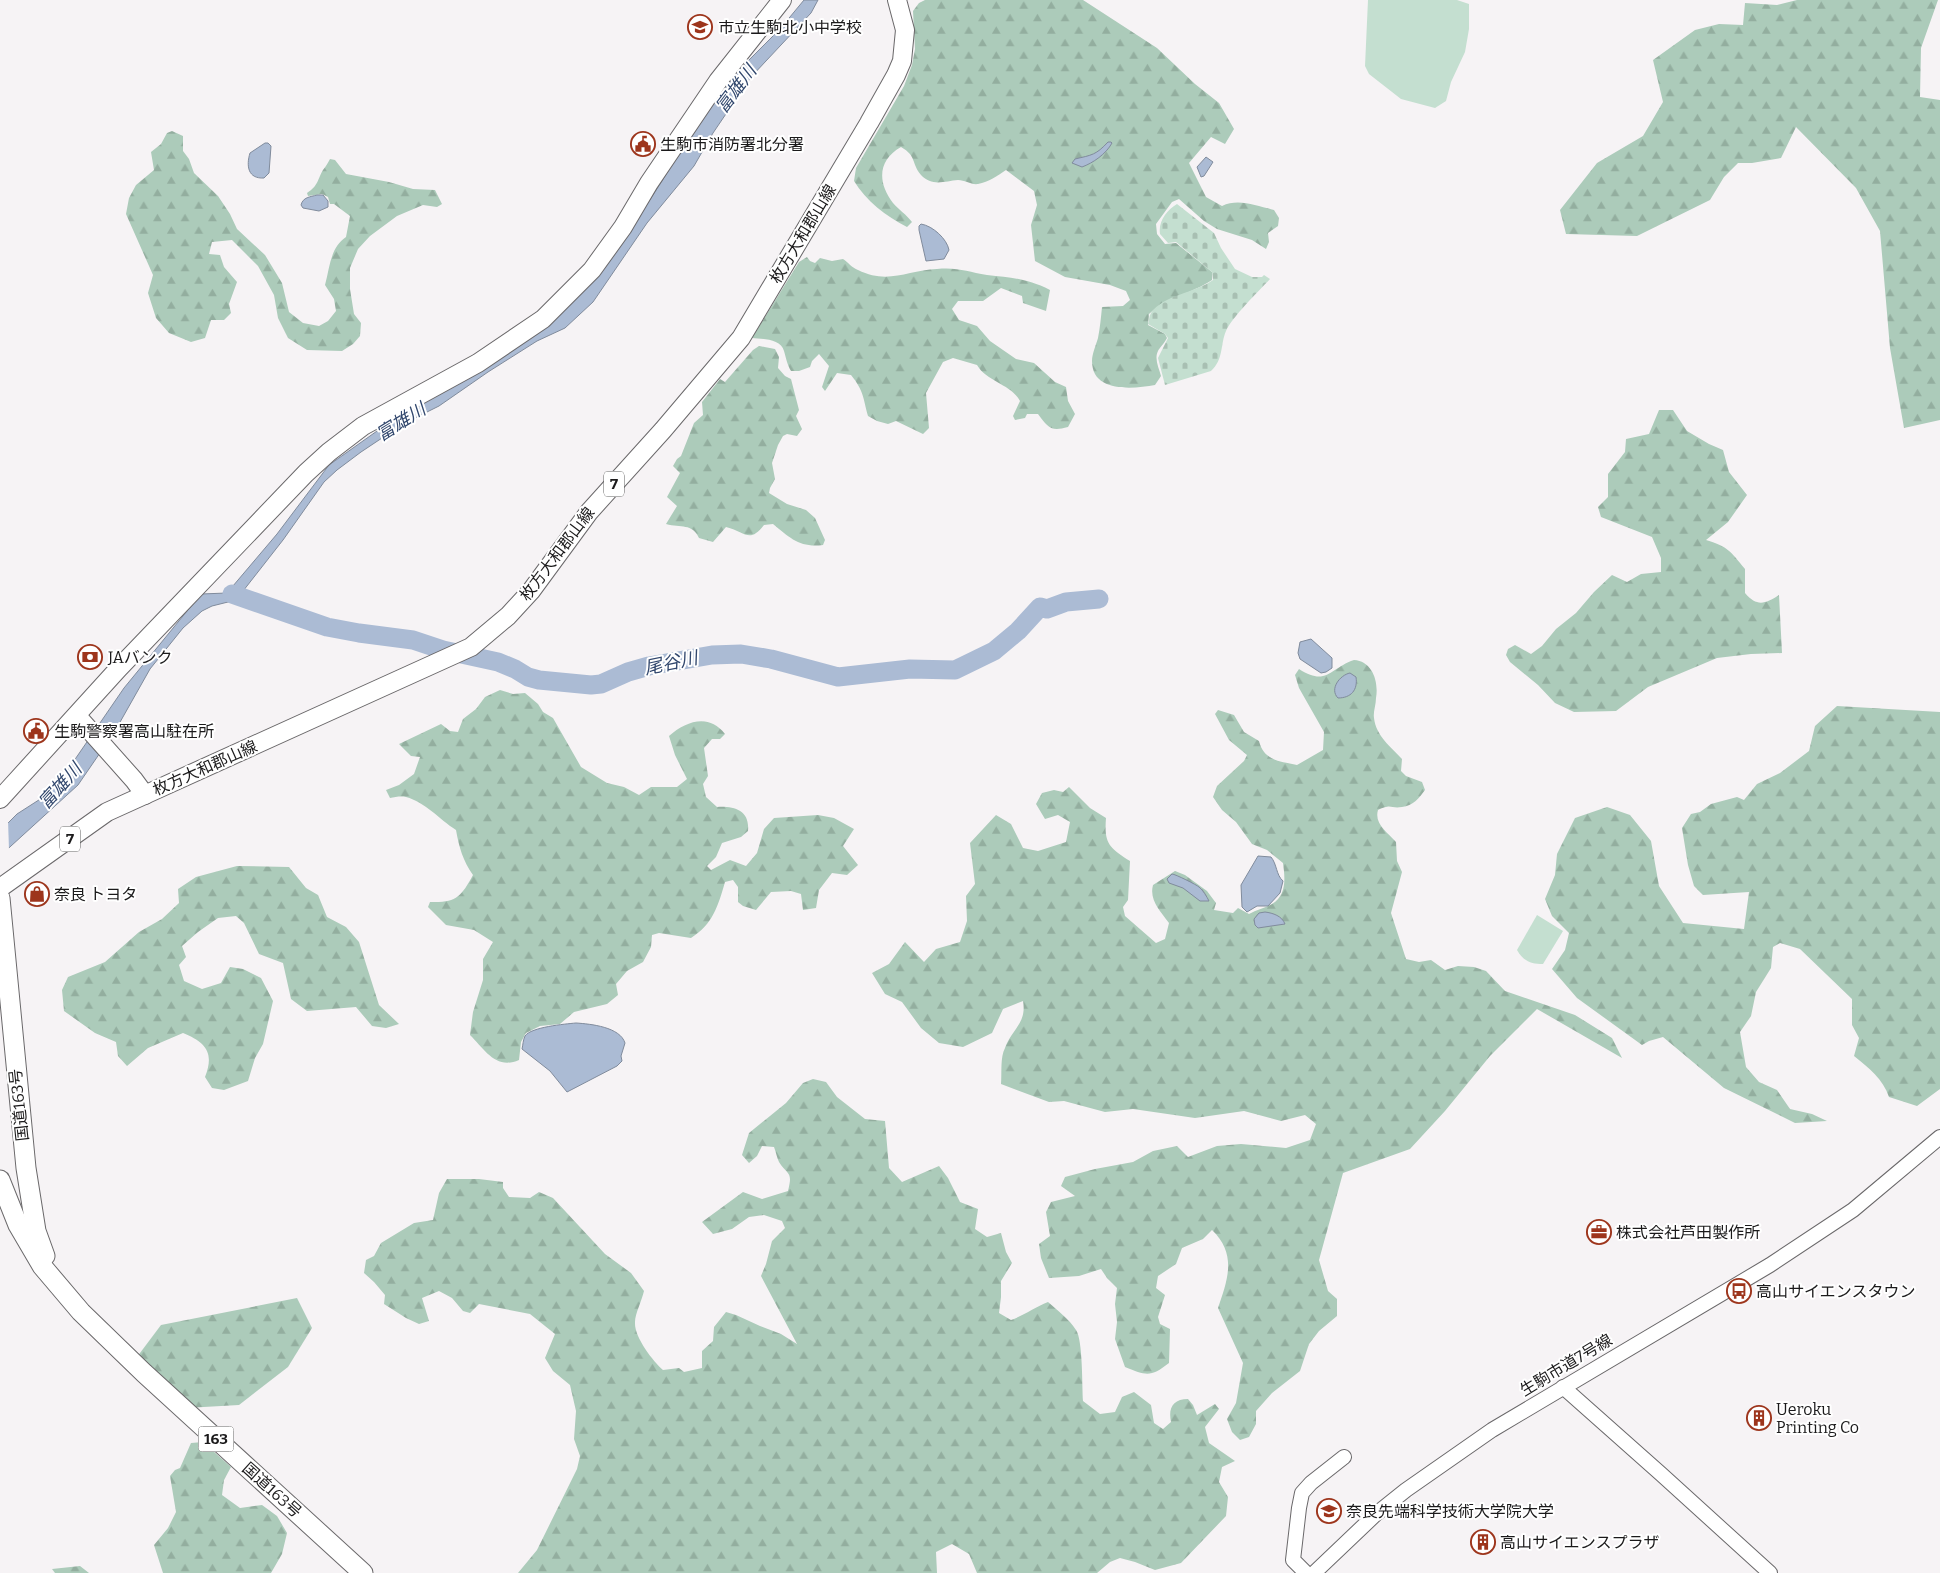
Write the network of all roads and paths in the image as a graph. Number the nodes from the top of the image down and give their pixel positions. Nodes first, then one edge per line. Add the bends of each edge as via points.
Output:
1 (782, 0) edge
2 (897, 0) edge
3 (82, 721) junction
4 (8, 783) edge
5 (145, 795) junction
6 (0, 799) edge
7 (0, 888) edge
8 (0, 898) edge
9 (1940, 1137) edge
10 (0, 1180) edge
11 (72, 1302) junction
12 (1563, 1388) junction
13 (1344, 1457) dead end
14 (363, 1573) edge
15 (1306, 1573) edge
16 (1314, 1573) edge
17 (1770, 1573) edge

1 - 3 main road via 718,81 592,270 543,319 478,363 363,426 329,452 132,654
2 - 5 main road, 枚方大和郡山線 / 7 via 904,24 904,38 902,61 896,75 741,338 588,512 531,591 508,616 471,647
3 - 4 main road
3 - 5 main road, 枚方大和郡山線
4 - 6 main road
5 - 7 main road, 枚方大和郡山線 / 7 via 107,812
8 - 11 highway, 国道163号 / 163 via 14,1063 31,1204 44,1252
9 - 12 street, 生駒市道7号線 via 1853,1210 1770,1265
10 - 11 highway, 国道163号 / 163 via 31,1250 50,1279
11 - 14 highway, 国道163号 / 163 via 97,1329
12 - 16 street, 生駒市道7号線 via 1492,1430 1406,1490
12 - 17 street
13 - 15 street via 1302,1493 1293,1560

